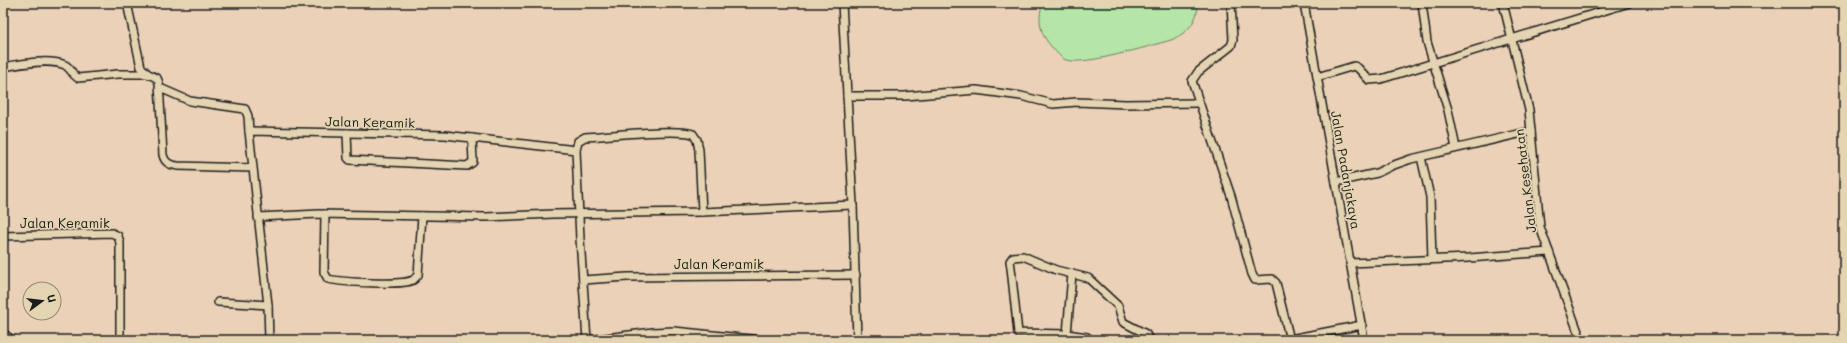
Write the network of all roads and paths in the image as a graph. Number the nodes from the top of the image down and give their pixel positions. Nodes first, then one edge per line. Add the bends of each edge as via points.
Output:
1 (127, 3) edge
2 (842, 3) edge
3 (1231, 3) edge
4 (1304, 3) edge
5 (1422, 3) edge
6 (1503, 3) edge
7 (1630, 3) edge
8 (1512, 38) junction
9 (1434, 64) junction
10 (3, 67) edge
11 (148, 74) junction
12 (1317, 76) junction
13 (160, 88) junction
14 (848, 96) junction
15 (1198, 102) junction
16 (249, 131) junction
17 (1531, 131) junction
18 (347, 133) junction
19 (472, 138) junction
20 (1456, 148) junction
21 (576, 150) junction
22 (1421, 157) junction
23 (252, 168) junction
24 (1336, 182) junction
25 (853, 205) junction
26 (702, 212) junction
27 (325, 214) junction
28 (579, 214) junction
29 (258, 216) junction
30 (422, 216) junction
31 (3, 236) edge
32 (1549, 252) junction
33 (1432, 259) junction
34 (1350, 263) junction
35 (1072, 274) junction
36 (856, 275) junction
37 (583, 280) junction
38 (218, 302) dead end
39 (268, 306) junction
40 (1362, 325) junction
41 (653, 332) junction
42 (3, 333) edge
43 (1066, 334) junction
44 (711, 337) edge
45 (1290, 339) edge
46 (12, 340) edge
47 (120, 340) edge
48 (269, 340) edge
49 (587, 340) edge
50 (590, 340) edge
51 (652, 340) edge
52 (761, 340) edge
53 (857, 340) edge
54 (1091, 340) edge
55 (1149, 340) edge
56 (1364, 340) edge
57 (1581, 340) edge

1 - 11 street via 141,67
2 - 14 street
3 - 15 street via 1233,43 1193,80
4 - 12 street, Jalan Padanjakaya
5 - 9 street via 1426,37
6 - 8 street, Jalan Kesehatan
7 - 8 street
8 - 9 street
8 - 17 street, Jalan Kesehatan via 1528,103
9 - 12 street via 1373,80 1368,79 1354,66
9 - 20 street
10 - 11 street via 58,63 78,78
11 - 13 street via 157,78
12 - 24 street, Jalan Padanjakaya
13 - 16 street via 190,102 245,109
13 - 23 street via 163,154 168,164
14 - 15 street via 905,96 976,90 1021,96 1053,104
14 - 25 street
15 - 45 street via 1231,196 1252,274 1255,280 1275,281
16 - 18 street, Jalan Keramik
16 - 23 street
17 - 20 street
17 - 32 street, Jalan Kesehatan via 1539,222
18 - 19 street, Jalan Keramik
18 - 19 street via 350,160 467,166 473,162
19 - 21 street, Jalan Keramik
20 - 22 street
21 - 26 street via 578,141 585,137 693,134 699,150
21 - 28 street
22 - 24 street via 1372,174
22 - 33 street via 1430,197
23 - 29 street
24 - 34 street, Jalan Padanjakaya
25 - 26 street
25 - 36 street
26 - 28 street
27 - 29 street
27 - 30 street
27 - 30 street via 324,272 328,280 386,282 409,281 418,276
28 - 30 street
28 - 37 street
29 - 39 street
31 - 47 street, Jalan Keramik via 112,232 118,236
32 - 33 street
32 - 57 street, Jalan Kesehatan
33 - 34 street
34 - 40 street, Jalan Padanjakaya
35 - 43 street
35 - 43 street via 1023,256 1016,256 1010,261 1018,333
35 - 55 street via 1092,280 1118,306 1124,322 1146,334
36 - 37 street, Jalan Keramik via 627,277
36 - 53 street
37 - 49 street
38 - 39 street
39 - 48 street
40 - 45 street
40 - 56 street, Jalan Padanjakaya
41 - 44 street via 686,331
41 - 50 street
41 - 51 street
42 - 46 street
43 - 54 street
44 - 52 street

